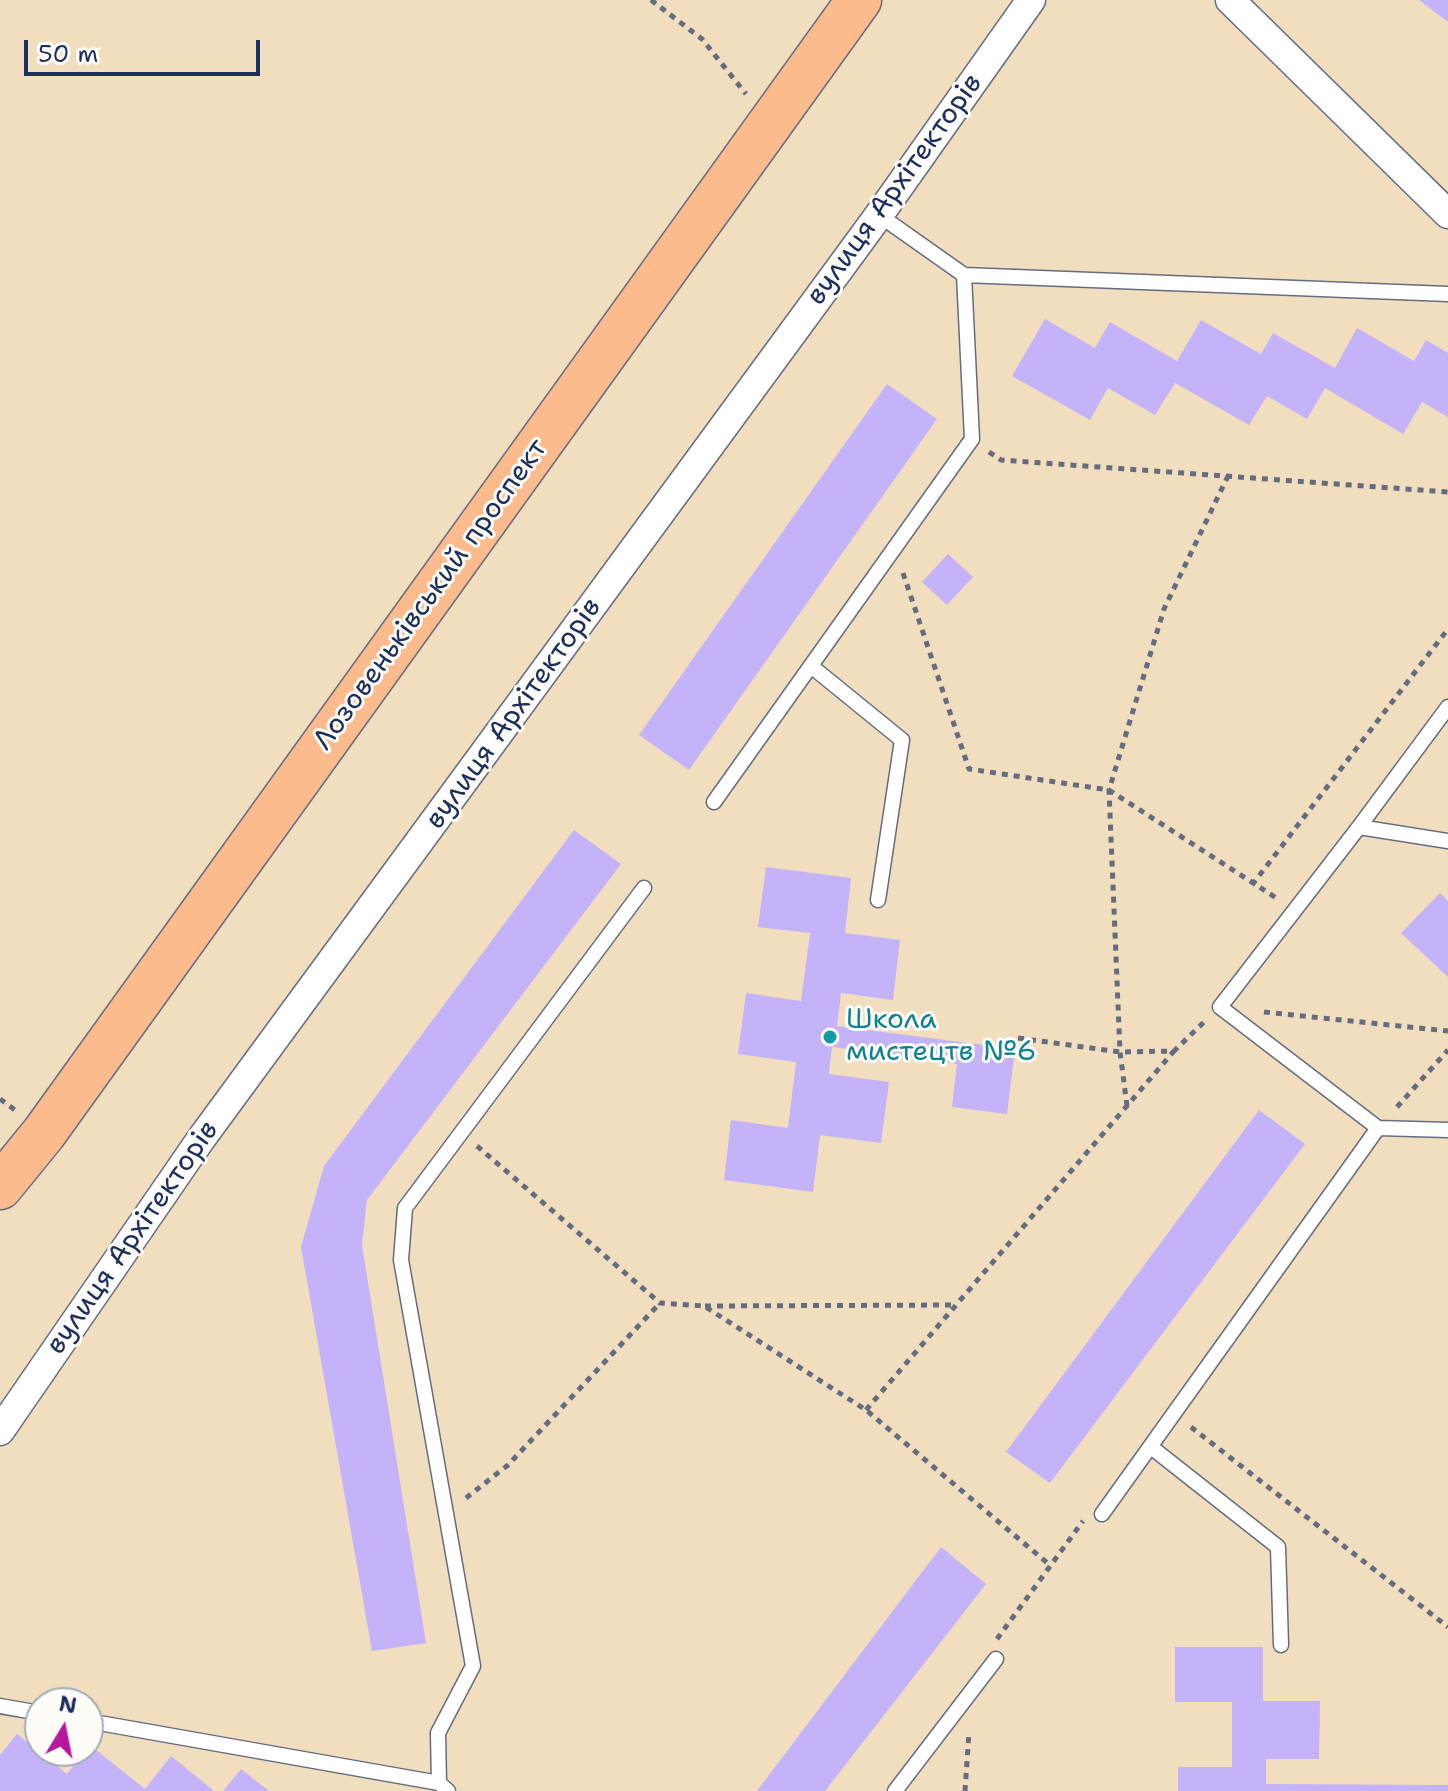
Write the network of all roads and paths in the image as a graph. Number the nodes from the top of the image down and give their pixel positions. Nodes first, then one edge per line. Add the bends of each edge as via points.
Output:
1 (651, 0) edge
2 (859, 0) edge
3 (1031, 0) edge
4 (1230, 0) edge
5 (769, 124) junction
6 (1448, 214) edge
7 (879, 215) junction
8 (964, 275) junction
9 (1448, 294) edge
10 (972, 439) junction
11 (1228, 476) junction
12 (1448, 492) edge
13 (895, 548) junction
14 (1448, 629) edge
15 (811, 666) junction
16 (1448, 707) edge
17 (1109, 790) junction
18 (714, 802) dead end
19 (1359, 827) junction
20 (1448, 841) edge
21 (1252, 885) junction
22 (644, 888) dead end
23 (878, 900) dead end
24 (1296, 909) junction
25 (1220, 1007) junction
26 (1448, 1031) edge
27 (1018, 1038) dead end
28 (1448, 1050) edge
29 (1174, 1051) junction
30 (1120, 1052) junction
31 (1127, 1106) junction
32 (1378, 1128) junction
33 (1448, 1130) edge
34 (461, 1132) junction
35 (0, 1187) edge
36 (660, 1303) junction
37 (955, 1305) junction
38 (704, 1306) junction
39 (866, 1410) junction
40 (1174, 1414) junction
41 (0, 1431) edge
42 (1151, 1447) junction
43 (447, 1513) junction
44 (1102, 1514) joint
45 (1051, 1566) junction
46 (1448, 1627) edge
47 (1281, 1645) dead end
48 (996, 1659) joint
49 (973, 1691) junction
50 (0, 1706) edge
51 (24, 1710) edge
52 (104, 1724) edge
53 (443, 1787) edge
54 (895, 1791) edge
55 (965, 1791) edge

1 - 5 path via 702,39
2 - 5 highway, Лозовеньківський проспект
3 - 7 street, вулиця Архітекторів
4 - 6 street
5 - 35 highway, Лозовеньківський проспект
7 - 8 lane
7 - 41 street, вулиця Архітекторів via 201,1139
8 - 9 lane
8 - 10 lane
10 - 11 path via 1001,460
10 - 13 lane
11 - 12 path
11 - 17 path via 1164,609
13 - 15 lane
13 - 17 path via 969,769
14 - 21 path
15 - 18 lane
15 - 23 lane via 902,740
16 - 19 lane
17 - 21 path
17 - 30 path
19 - 20 lane
19 - 24 lane
21 - 24 path
22 - 34 lane
24 - 25 lane
25 - 26 path
25 - 29 path
25 - 32 lane
27 - 30 path
28 - 32 path
29 - 30 path
29 - 31 path
30 - 31 path
31 - 37 path
32 - 33 lane
32 - 40 lane
34 - 36 path
34 - 43 lane via 405,1208 401,1260
36 - 38 path
36 - 43 path via 508,1465
37 - 38 path
37 - 39 path
38 - 39 path
39 - 45 path
40 - 42 lane
40 - 46 path
42 - 44 lane
42 - 47 lane via 1278,1547
43 - 53 lane via 473,1666 438,1733
44 - 45 path via 1094,1506
45 - 48 path via 988,1652
48 - 49 lane
49 - 54 lane
49 - 55 path
50 - 51 lane
52 - 53 lane

